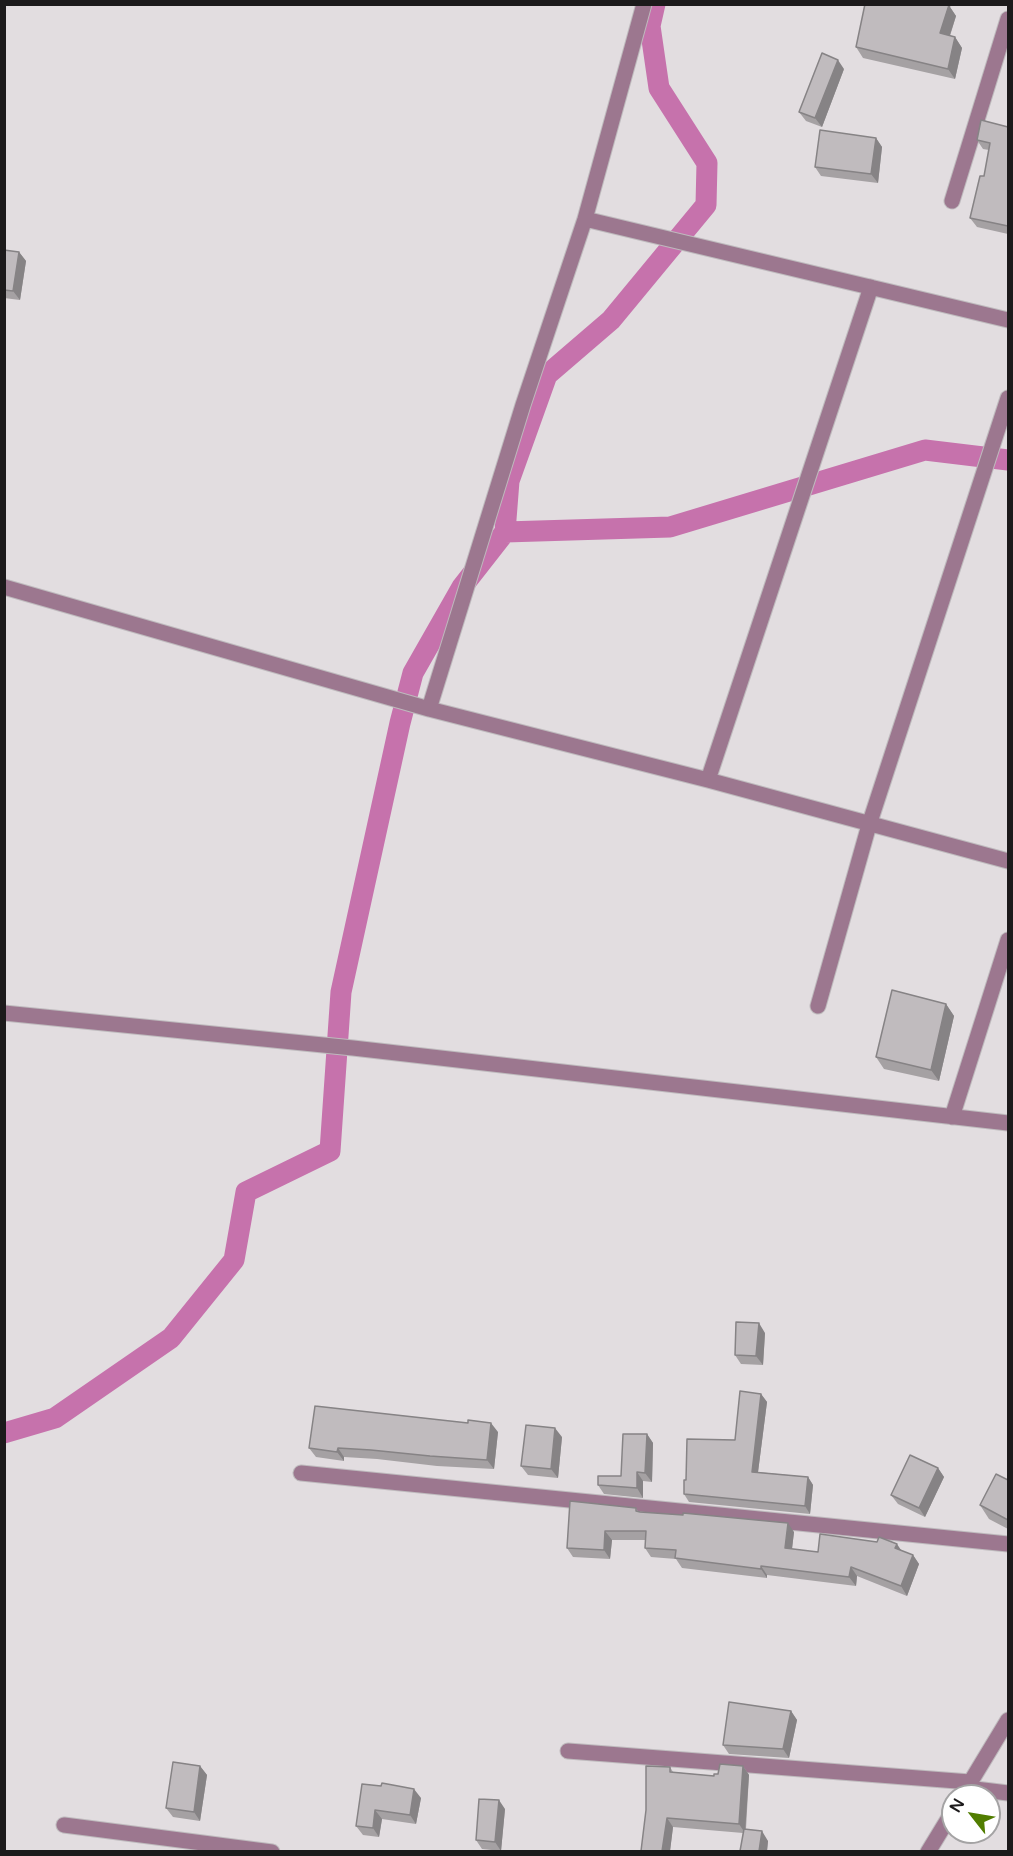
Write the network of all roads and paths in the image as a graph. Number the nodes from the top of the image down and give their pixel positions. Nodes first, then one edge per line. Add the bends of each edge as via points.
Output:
1 (644, 4) edge
2 (1008, 19) edge
3 (952, 201) dead end
4 (585, 219) junction
5 (871, 287) junction
6 (1008, 320) edge
7 (1008, 398) edge
8 (4, 587) edge
9 (429, 709) junction
10 (708, 780) junction
11 (869, 825) junction
12 (1008, 861) edge
13 (1008, 940) edge
14 (818, 1006) dead end
15 (4, 1014) edge
16 (952, 1117) junction
17 (1008, 1123) edge
18 (301, 1473) dead end
19 (1008, 1544) edge
20 (1008, 1720) edge
21 (568, 1751) dead end
22 (969, 1784) edge
23 (941, 1787) edge
24 (64, 1825) dead end
25 (941, 1830) edge
26 (272, 1851) edge
27 (928, 1851) edge

1 - 4 street
2 - 3 street
4 - 5 street
4 - 9 street
5 - 6 street
5 - 10 street
7 - 11 street
8 - 9 street
9 - 10 street
10 - 11 street
11 - 12 street
11 - 14 street
13 - 16 street
15 - 16 street via 353,1048
16 - 17 street
18 - 19 street
20 - 22 street
21 - 23 street
24 - 26 street
25 - 27 street

